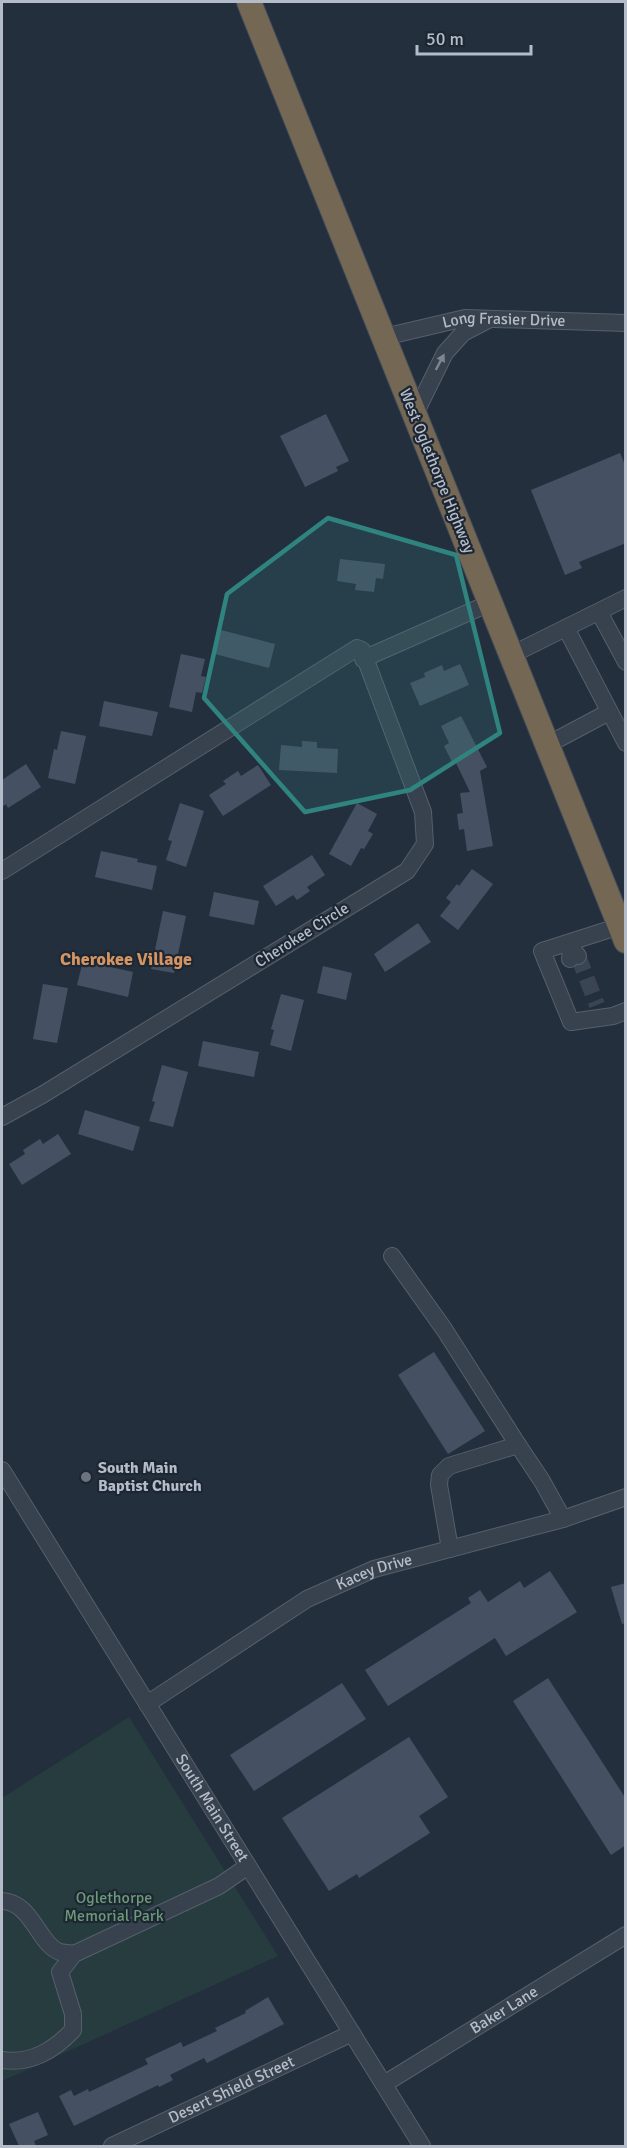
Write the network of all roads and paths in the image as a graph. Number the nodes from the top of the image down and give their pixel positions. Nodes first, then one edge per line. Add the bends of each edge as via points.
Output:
1 (249, 2) edge
2 (490, 319) junction
3 (626, 323) edge
4 (384, 337) junction
5 (414, 414) junction
6 (626, 598) edge
7 (490, 603) junction
8 (599, 612) junction
9 (567, 628) junction
10 (511, 655) junction
11 (363, 659) junction
12 (626, 662) edge
13 (609, 712) junction
14 (625, 740) edge
15 (547, 745) junction
16 (2, 871) edge
17 (623, 934) edge
18 (626, 1011) edge
19 (2, 1117) edge
20 (393, 1256) dead end
21 (518, 1444) junction
22 (2, 1470) edge
23 (626, 1497) edge
24 (563, 1519) junction
25 (450, 1549) junction
26 (147, 1704) junction
27 (248, 1866) junction
28 (2, 1901) edge
29 (626, 1935) edge
30 (74, 1954) junction
31 (352, 2033) junction
32 (2, 2060) edge
33 (384, 2084) junction
34 (112, 2146) edge
35 (422, 2146) edge

1 - 4 highway, West Oglethorpe Highway
2 - 3 street, Long Frasier Drive
2 - 4 street, Long Frasier Drive via 465,318
5 -> 2 street via 445,353 463,333
4 - 5 highway, West Oglethorpe Highway
5 - 7 highway, West Oglethorpe Highway
6 - 8 street
7 - 10 highway, West Oglethorpe Highway
7 - 11 street
8 - 9 street
8 - 12 street
9 - 10 street
9 - 13 street
10 - 15 highway, West Oglethorpe Highway
11 - 16 street via 362,650 357,648
11 - 19 street, Cherokee Circle via 423,812 425,843 407,871
13 - 14 street
13 - 15 street
15 - 17 highway, West Oglethorpe Highway
17 - 18 street via 572,951 542,951 571,1022 595,1010
20 - 21 street
21 - 24 street
21 - 25 street via 449,1466 440,1475
22 - 26 street, South Main Street
23 - 24 street, Kacey Drive
24 - 25 street, Kacey Drive
25 - 26 street, Kacey Drive via 374,1569 308,1599
26 - 27 street, South Main Street
27 - 30 street via 219,1886
27 - 31 street, South Main Street
28 - 30 street via 9,1901 27,1914 59,1952
29 - 33 street, Baker Lane
30 - 32 street via 60,1972 74,2014 73,2030 44,2055 16,2062
31 - 33 street, South Main Street
31 - 34 street, Desert Shield Street
33 - 35 street, South Main Street

